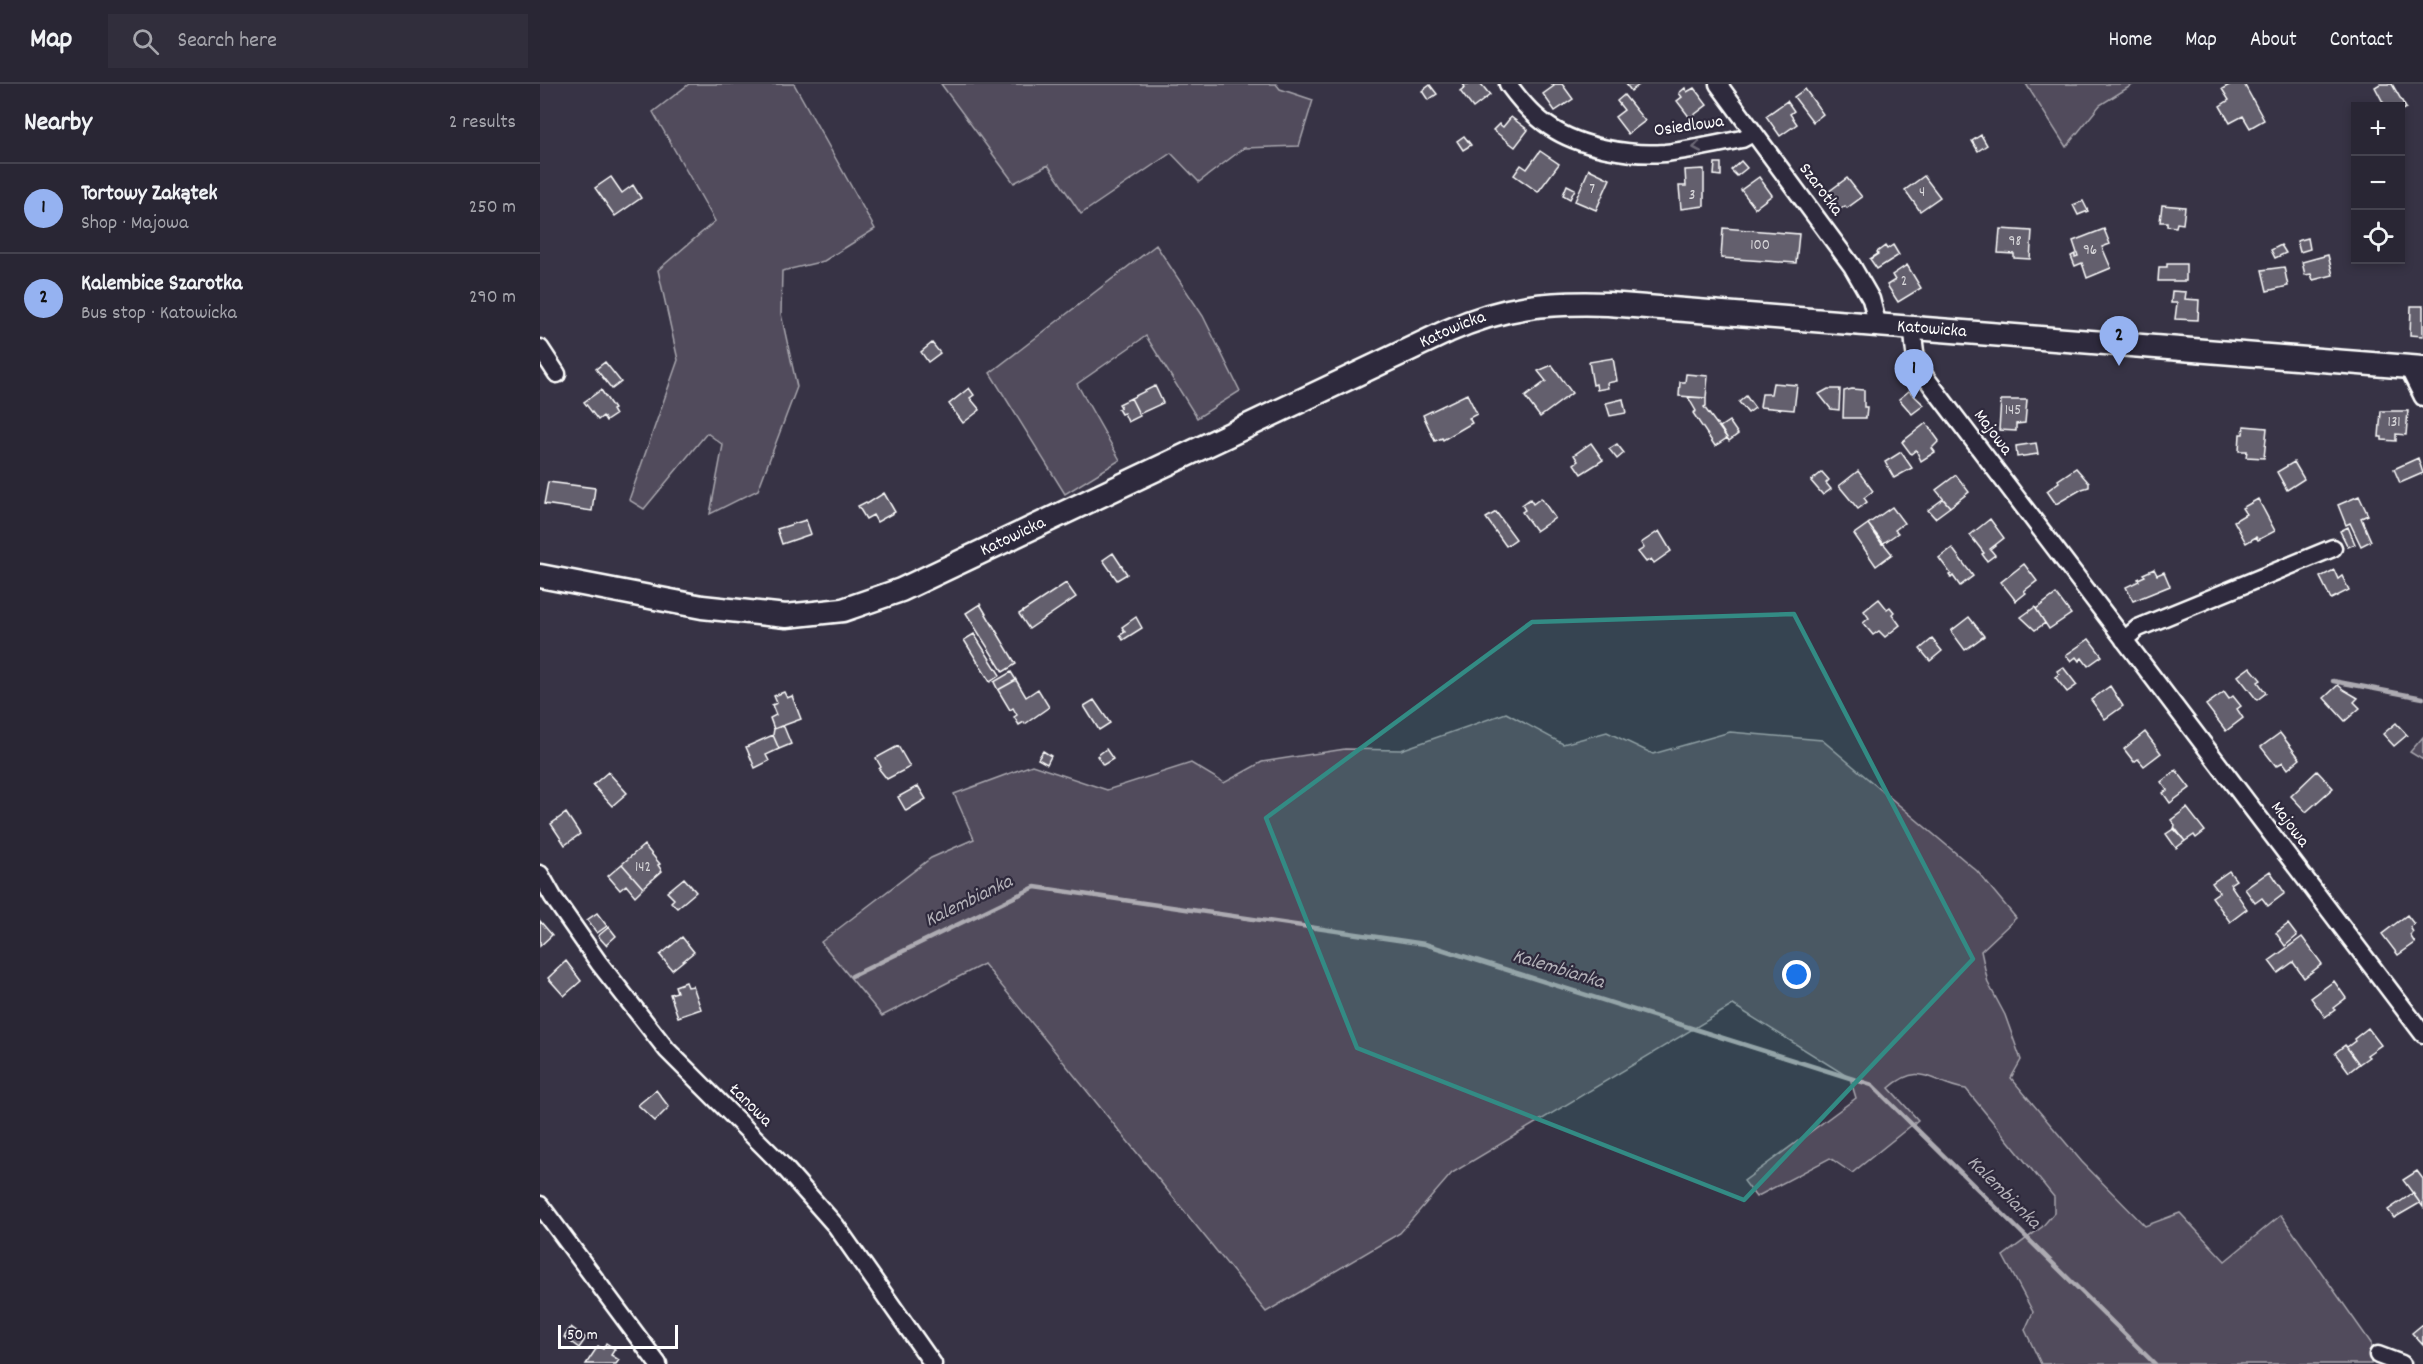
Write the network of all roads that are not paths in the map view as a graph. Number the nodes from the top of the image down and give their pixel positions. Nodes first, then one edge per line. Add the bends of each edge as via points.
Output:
1 (1508, 84) edge
2 (1718, 84) edge
3 (1753, 133) junction
4 (1878, 326) junction
5 (1913, 328) junction
6 (540, 348) edge
7 (2416, 368) edge
8 (557, 374) dead end
9 (2423, 397) edge
10 (2333, 548) dead end
11 (540, 576) edge
12 (2124, 640) junction
13 (540, 874) edge
14 (2423, 1034) edge
15 (540, 1205) edge
16 (2378, 1355) dead end
17 (658, 1364) edge
18 (933, 1364) edge
19 (2402, 1364) edge

3 -> 1 street, Osiedlowa via 1742,139 1663,153 1616,151 1550,127
2 - 3 street, Szarotka
3 - 4 street, Szarotka via 1852,266 1871,299
4 - 5 main road, Katowicka
4 - 11 main road, Katowicka via 1608,304 1555,303 1501,311 1448,331 901,590 843,610 803,616 734,612
5 - 7 main road, Katowicka
5 - 12 street, Majowa via 1920,370
6 - 8 street
7 - 9 street
10 - 12 street via 2138,628
12 - 14 street, Majowa
13 - 18 street, Łanowa via 599,963 667,1050 783,1166 836,1226
15 - 17 street
16 - 19 street

